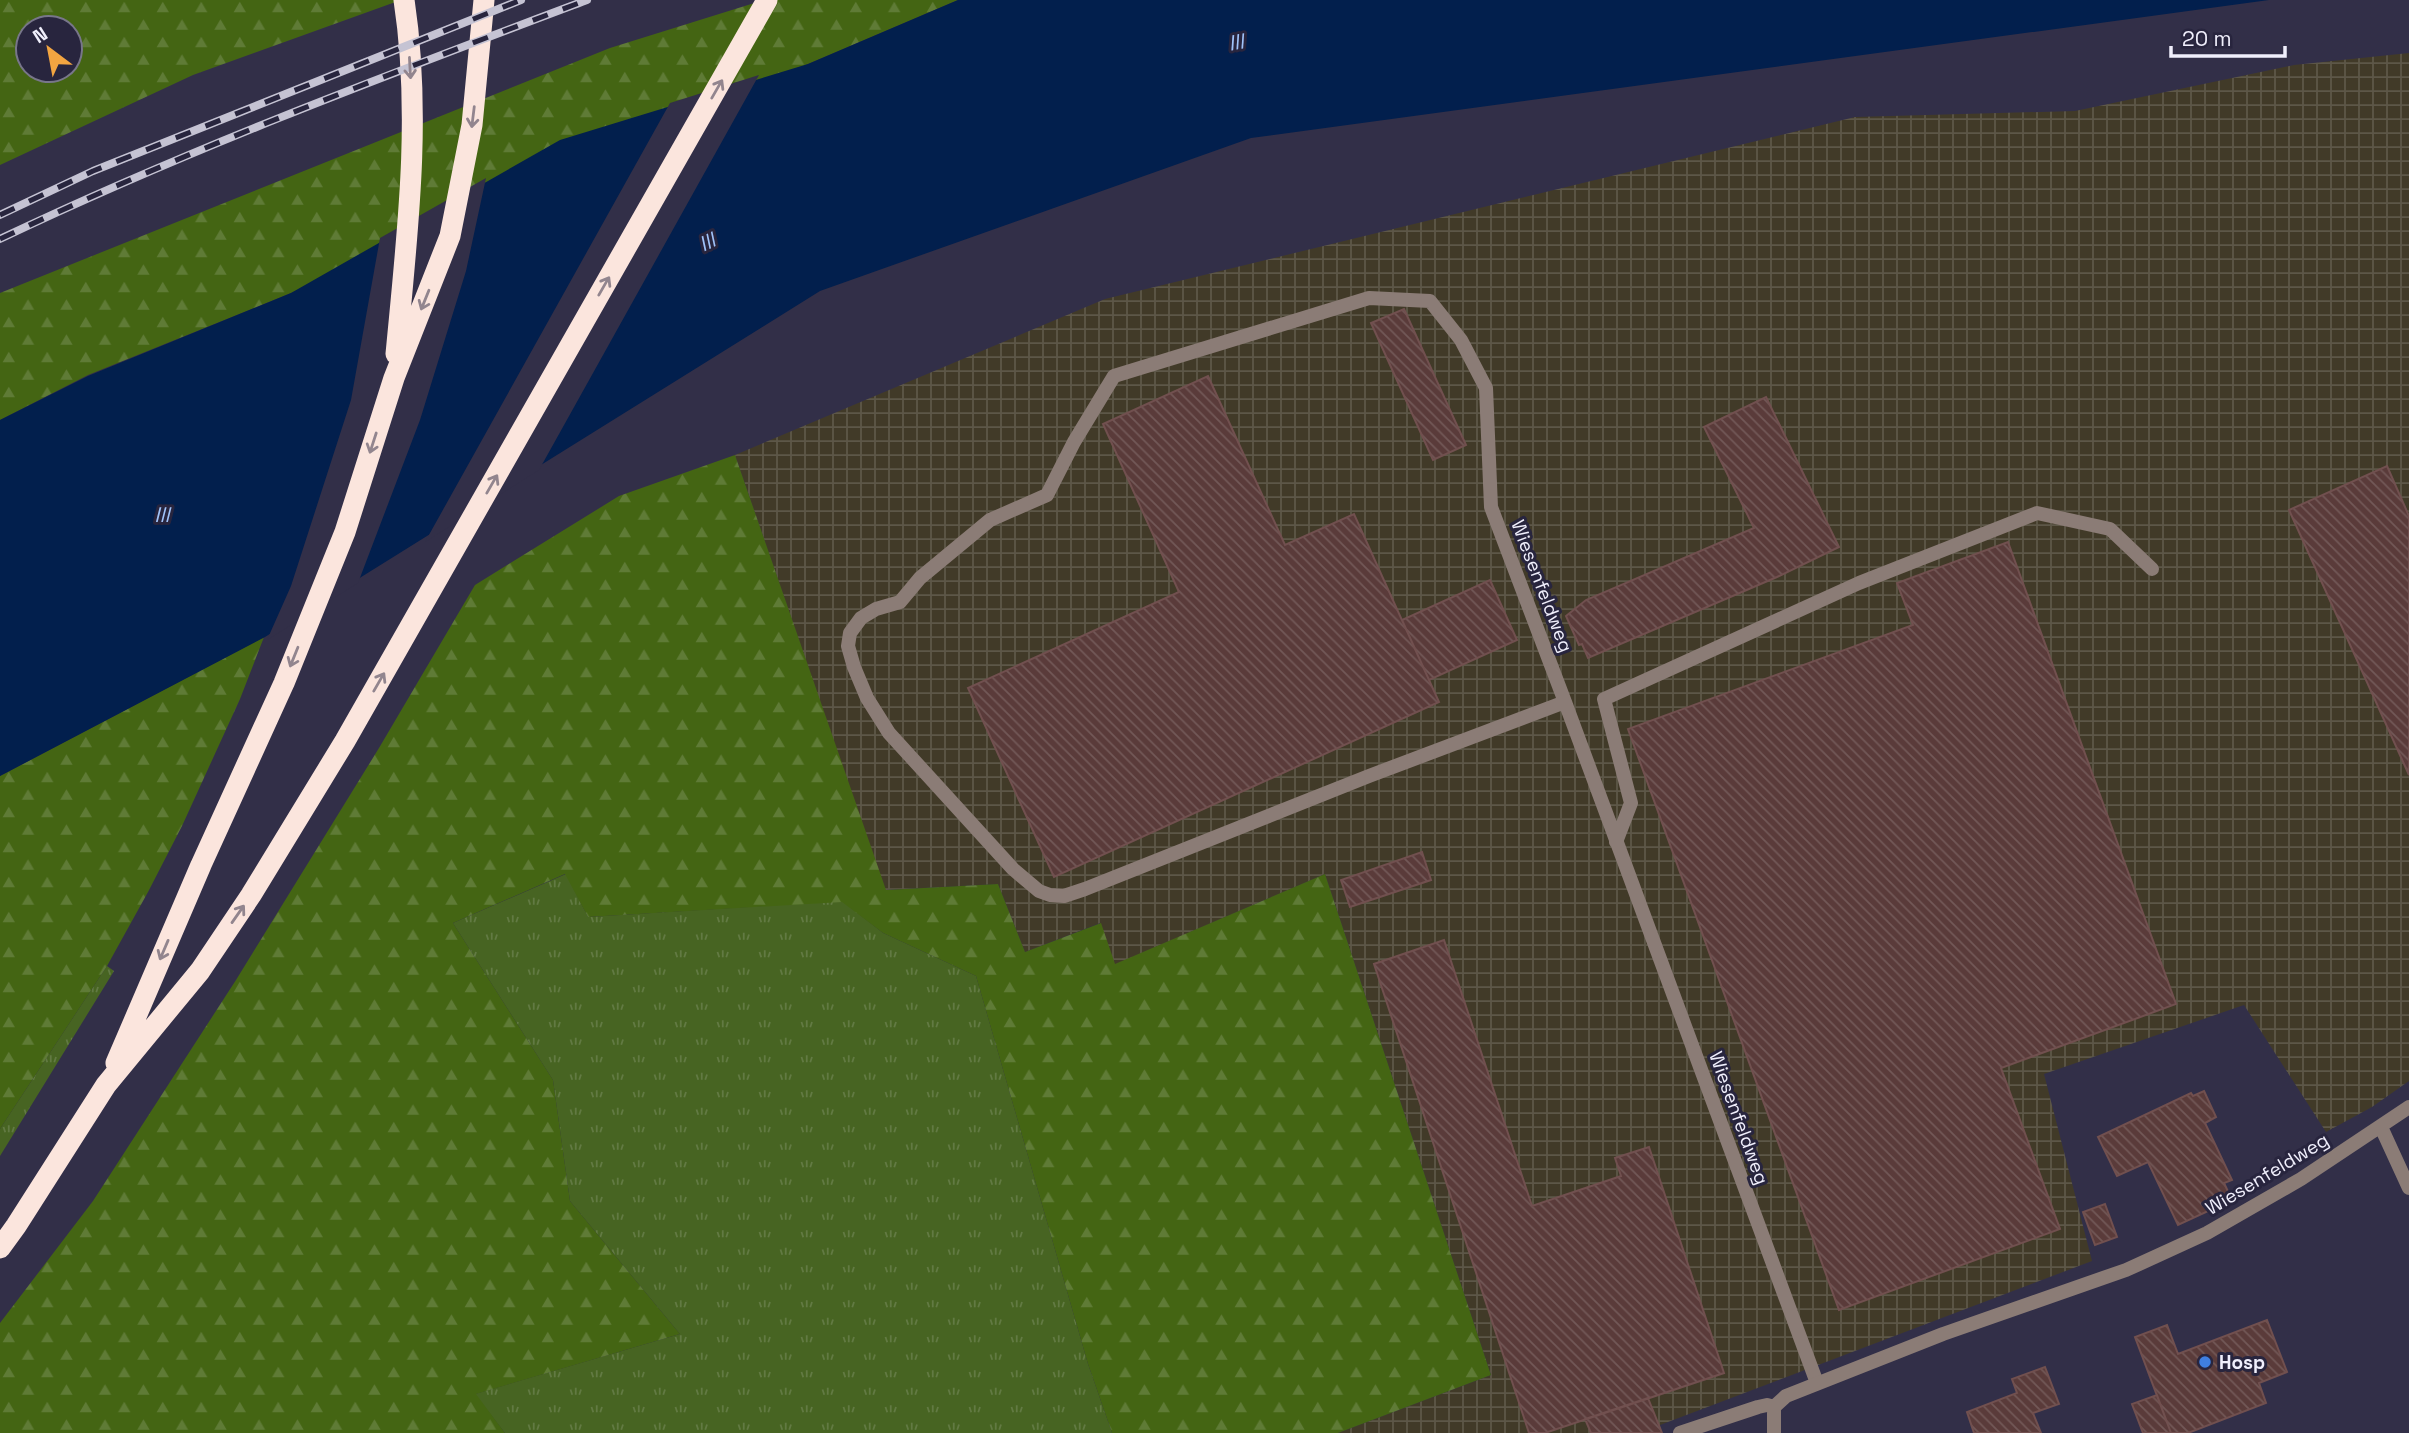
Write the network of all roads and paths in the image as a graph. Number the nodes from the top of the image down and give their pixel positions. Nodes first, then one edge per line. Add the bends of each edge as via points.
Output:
1 (404, 0) edge
2 (484, 0) edge
3 (767, 0) edge
4 (394, 378) junction
5 (2152, 569) dead end
6 (1565, 702) junction
7 (1616, 842) junction
8 (106, 1085) junction
9 (2409, 1107) edge
10 (2381, 1127) junction
11 (2409, 1188) edge
12 (0, 1248) edge
13 (1817, 1383) junction
14 (1774, 1407) junction
15 (1680, 1433) edge
16 (1774, 1433) edge

1 -> 4 highway via 413,127
2 -> 4 highway via 472,125 450,236
8 -> 3 highway via 200,971 345,741
4 -> 8 highway via 345,532 284,683
5 - 7 street via 2110,529 2037,513 1859,583 1604,699 1631,803
6 - 6 street, Wiesenfeldweg via 1491,508 1486,388 1461,340 1430,301 1369,298 1114,376 1048,495 990,520 920,578 900,602 861,618 850,633 848,646 867,698 890,733 1013,869 1050,895 1064,896
6 - 7 street, Wiesenfeldweg
7 - 13 street, Wiesenfeldweg
8 - 12 highway
9 - 10 street, Wiesenfeldweg
10 - 11 street
10 - 13 street, Wiesenfeldweg via 2207,1233 2126,1270
13 - 14 street, Wiesenfeldweg via 1786,1396
14 - 15 street, Wiesenfeldweg via 1758,1407
14 - 16 street

